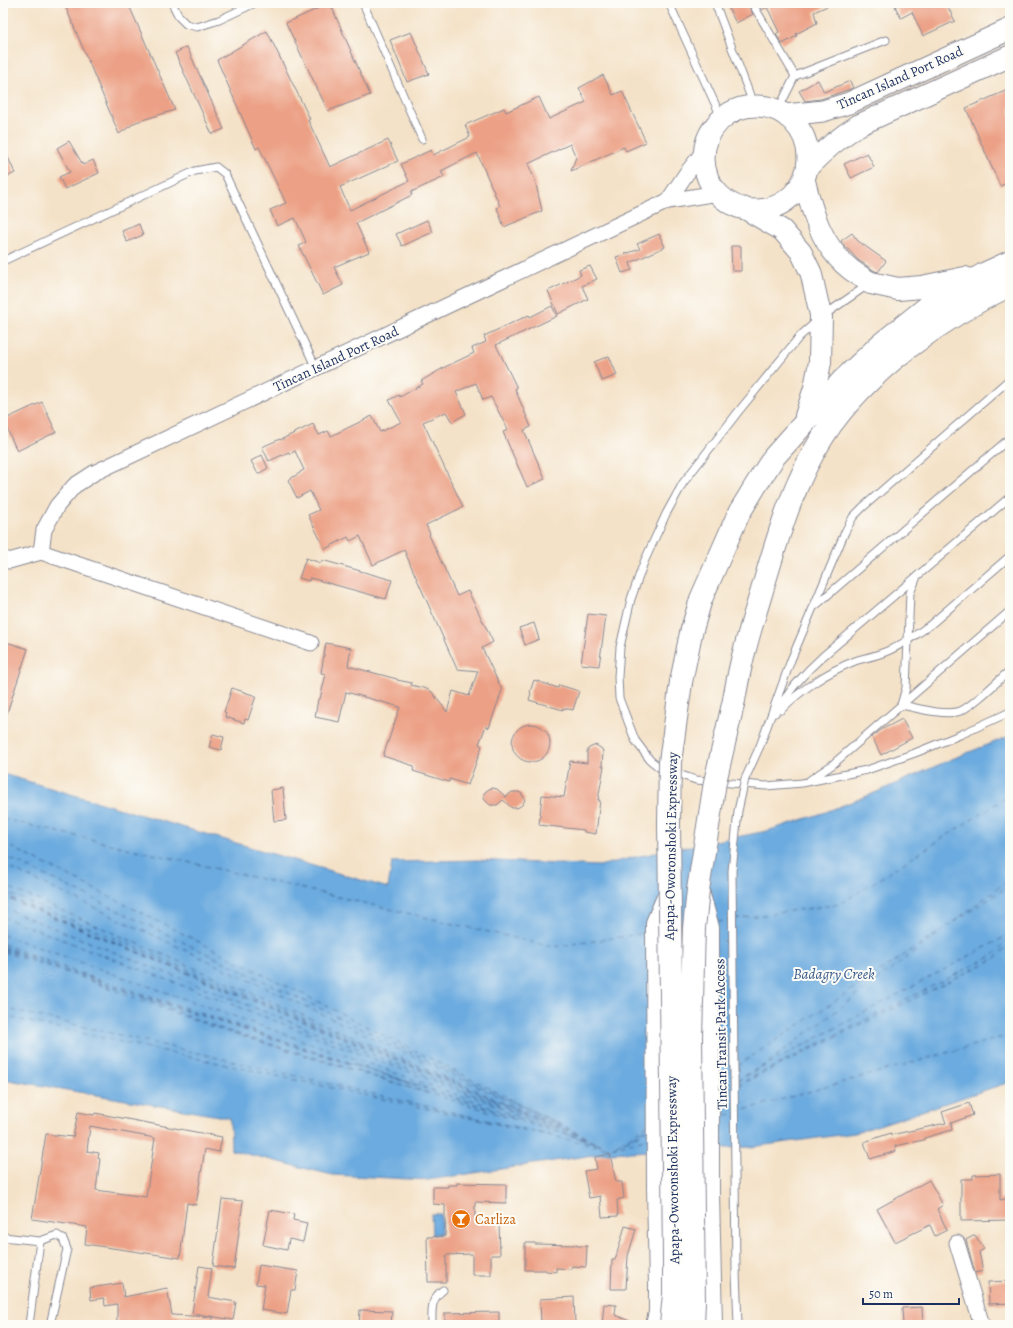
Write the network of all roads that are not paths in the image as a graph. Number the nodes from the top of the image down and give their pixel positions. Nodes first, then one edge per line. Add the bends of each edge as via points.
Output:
1 (172, 3) edge
2 (255, 3) edge
3 (364, 3) edge
4 (669, 3) edge
5 (715, 3) edge
6 (752, 3) edge
7 (1010, 29) edge
8 (886, 40) dead end
9 (1010, 56) edge
10 (795, 76) junction
11 (754, 106) junction
12 (782, 113) junction
13 (722, 119) junction
14 (422, 139) dead end
15 (705, 150) junction
16 (805, 173) junction
17 (718, 193) junction
18 (668, 201) junction
19 (743, 208) junction
20 (3, 261) edge
21 (1010, 262) edge
22 (984, 274) junction
23 (871, 283) junction
24 (1010, 285) edge
25 (821, 317) junction
26 (316, 368) junction
27 (1010, 379) edge
28 (804, 422) junction
29 (1010, 438) edge
30 (1010, 497) edge
31 (41, 552) junction
32 (1010, 556) edge
33 (3, 558) edge
34 (918, 575) junction
35 (813, 608) junction
36 (1010, 611) edge
37 (908, 640) junction
38 (311, 643) dead end
39 (1010, 670) edge
40 (901, 705) junction
41 (1010, 712) edge
42 (768, 723) junction
43 (802, 783) junction
44 (698, 890) junction
45 (669, 895) junction
46 (3, 1237) edge
47 (40, 1241) junction
48 (957, 1243) dead end
49 (443, 1290) dead end
50 (29, 1325) edge
51 (50, 1325) edge
52 (432, 1325) edge
53 (657, 1325) edge
54 (671, 1325) edge
55 (693, 1325) edge
56 (711, 1325) edge
57 (738, 1325) edge
58 (982, 1325) edge

1 - 2 lane via 186,24 197,27
3 - 14 lane
4 - 13 lane
5 - 11 lane
6 - 10 lane
7 - 12 street, Tincan Island Port Road via 849,103 799,115
8 - 10 lane
9 - 16 street, Tincan Island Port Road via 859,125 830,145
10 - 12 lane
11 - 12 street
11 - 13 street via 737,110
12 - 16 street via 797,125 805,138 808,153
13 - 15 street via 711,133
15 - 17 street via 707,173
15 - 18 street
16 - 19 street via 792,196 774,206
16 - 23 street via 810,204 818,228 833,252 849,269
17 - 18 street, Tincan Island Port Road
17 - 19 street via 734,205
18 - 26 street, Tincan Island Port Road
19 - 25 street via 782,230 801,252 811,273
20 - 26 lane via 195,171 216,167 225,174
21 - 22 highway, Apapa-Oworonshoki Expressway
22 - 23 highway via 922,287 898,289
22 - 28 highway, Apapa-Oworonshoki Expressway via 926,308 882,344 842,381
23 - 25 lane
24 - 44 highway, Apapa-Oworonshoki Expressway, bridge via 944,322 874,378 825,434 804,469 788,506 744,650 715,782
25 - 28 highway via 820,362
25 - 43 lane via 800,336 683,483 644,562 631,599 619,662 619,698 624,712 635,740 650,760 660,768 696,780 766,786
26 - 31 street, Tincan Island Port Road via 94,473 74,486 56,506 44,530
27 - 35 lane via 853,517
28 - 45 highway, Apapa-Oworonshoki Expressway, bridge via 774,457 739,513 701,599 691,633 670,762
29 - 35 lane
30 - 34 lane
31 - 33 street via 9,561
31 - 38 street
32 - 37 lane via 930,625
34 - 37 lane via 910,593
34 - 42 lane via 803,675
35 - 42 lane
36 - 40 lane
37 - 40 lane via 906,688
37 - 42 lane via 886,652 856,661 828,674 790,700
39 - 40 lane via 967,709 957,712 935,712
40 - 43 lane via 832,765
41 - 43 lane via 962,734 867,770
42 - 57 lane, Tincan Transit Park Access, bridge via 745,779 738,811 732,871
44 - 55 highway, Apapa-Oworonshoki Expressway, bridge via 694,928 691,1037
44 - 56 highway via 708,928 708,1193
45 - 53 highway via 657,923 660,1286 660,1314
45 - 54 highway, Apapa-Oworonshoki Expressway, bridge via 674,1257
46 - 47 lane
47 - 50 lane
47 - 51 lane via 56,1235 63,1239 67,1249
48 - 58 street
49 - 52 lane via 434,1301

